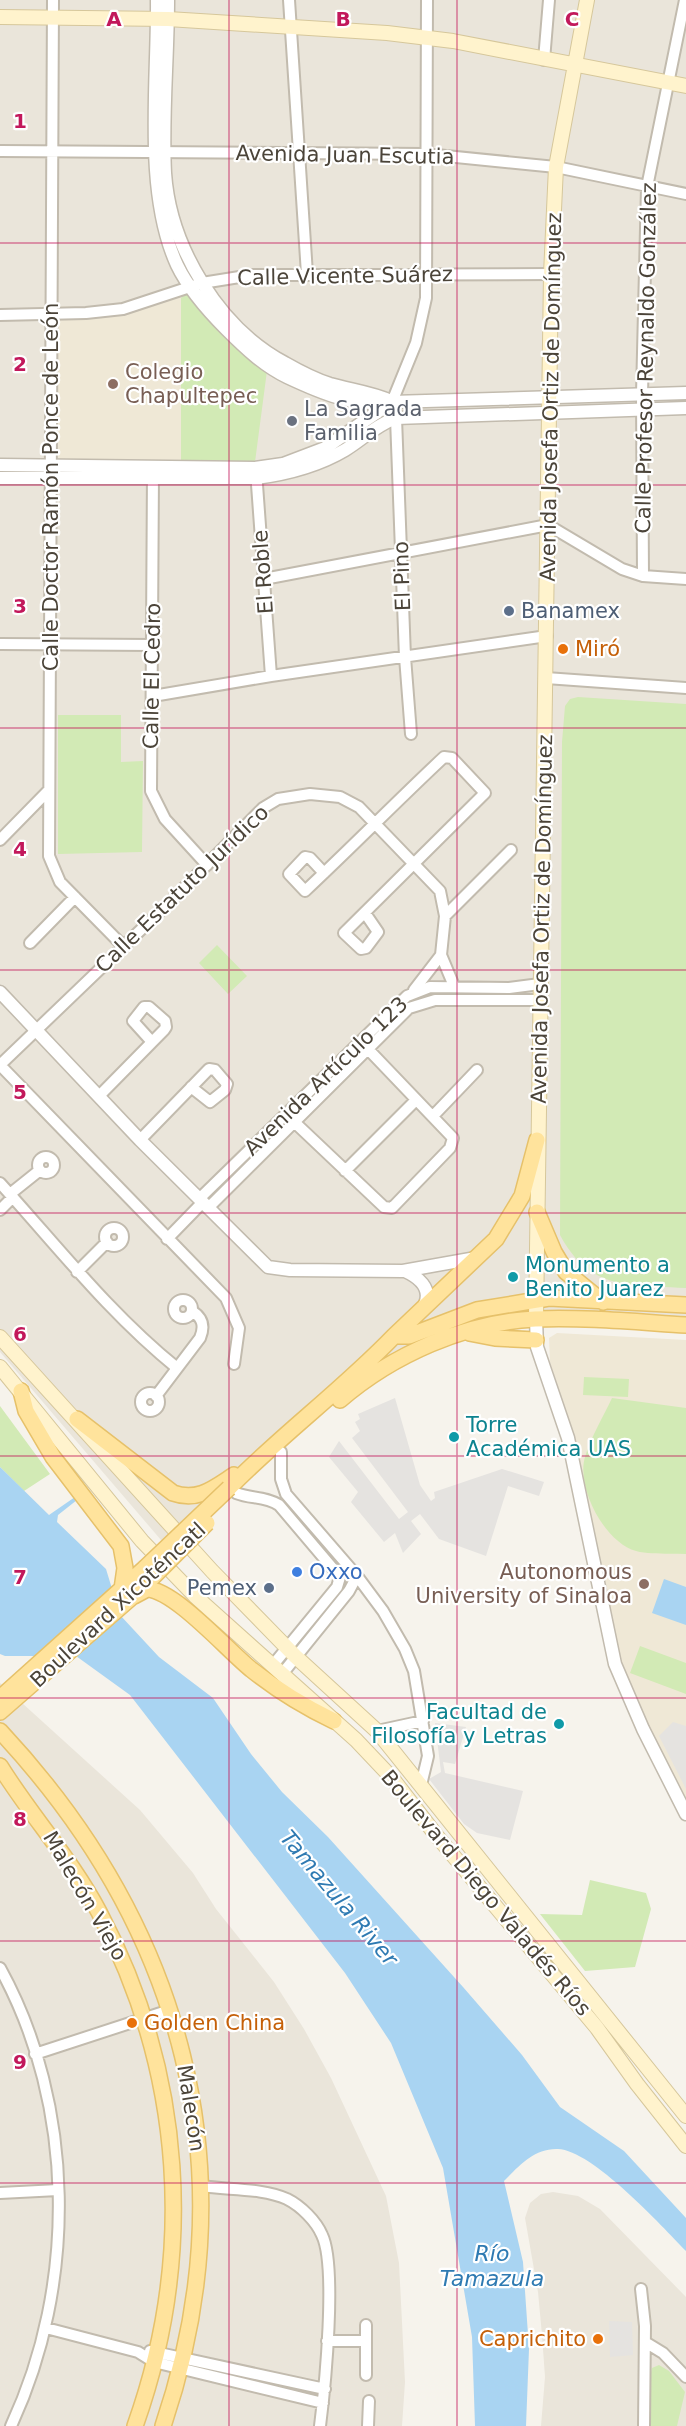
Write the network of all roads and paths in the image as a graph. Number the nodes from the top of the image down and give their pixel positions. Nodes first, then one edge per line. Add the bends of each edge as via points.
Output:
1 (53, 0) edge
2 (158, 0) edge
3 (168, 0) edge
4 (289, 0) edge
5 (427, 0) edge
6 (549, 0) edge
7 (587, 0) edge
8 (686, 0) edge
9 (0, 17) edge
10 (52, 17) junction
11 (163, 19) junction
12 (291, 27) junction
13 (427, 37) junction
14 (544, 60) junction
15 (574, 66) junction
16 (668, 83) junction
17 (686, 86) edge
18 (0, 151) edge
19 (53, 152) junction
20 (161, 152) junction
21 (298, 152) junction
22 (426, 154) junction
23 (556, 167) junction
24 (647, 187) junction
25 (686, 194) edge
26 (427, 273) junction
27 (307, 274) junction
28 (551, 274) junction
29 (196, 285) junction
30 (51, 314) junction
31 (0, 315) edge
32 (686, 393) edge
33 (642, 394) junction
34 (549, 397) junction
35 (392, 402) junction
36 (686, 408) edge
37 (642, 409) junction
38 (549, 412) junction
39 (396, 418) junction
40 (0, 465) edge
41 (49, 471) junction
42 (153, 473) junction
43 (256, 473) junction
44 (0, 478) edge
45 (548, 525) junction
46 (401, 552) junction
47 (643, 576) junction
48 (264, 579) junction
49 (686, 579) edge
50 (547, 636) junction
51 (0, 644) edge
52 (50, 644) junction
53 (153, 645) junction
54 (405, 657) junction
55 (271, 676) junction
56 (546, 678) junction
57 (686, 688) edge
58 (153, 696) junction
59 (411, 734) dead end
60 (49, 790) junction
61 (376, 824) junction
62 (0, 840) edge
63 (511, 850) dead end
64 (416, 864) junction
65 (207, 865) junction
66 (324, 873) junction
67 (75, 897) junction
68 (365, 913) dead end
69 (445, 916) junction
70 (30, 943) dead end
71 (123, 946) junction
72 (441, 955) junction
73 (540, 984) junction
74 (454, 986) junction
75 (0, 992) edge
76 (413, 993) junction
77 (540, 1000) junction
78 (35, 1029) junction
79 (359, 1040) junction
80 (152, 1042) junction
81 (368, 1050) junction
82 (0, 1065) edge
83 (477, 1070) dead end
84 (191, 1087) junction
85 (99, 1096) junction
86 (416, 1100) junction
87 (286, 1114) junction
88 (433, 1116) junction
89 (295, 1123) junction
90 (140, 1140) junction
91 (537, 1140) junction
92 (40, 1170) dead end
93 (345, 1171) junction
94 (5, 1190) edge
95 (203, 1203) junction
96 (0, 1210) edge
97 (537, 1212) junction
98 (167, 1239) junction
99 (107, 1242) dead end
100 (477, 1258) junction
101 (404, 1271) junction
102 (77, 1272) junction
103 (536, 1300) junction
104 (603, 1302) junction
105 (425, 1304) junction
106 (686, 1305) edge
107 (192, 1311) dead end
108 (536, 1319) junction
109 (686, 1325) edge
110 (466, 1332) junction
111 (394, 1336) junction
112 (0, 1337) edge
113 (536, 1340) junction
114 (234, 1364) dead end
115 (0, 1367) edge
116 (177, 1368) junction
117 (21, 1391) junction
118 (156, 1396) dead end
119 (77, 1419) junction
120 (281, 1452) junction
121 (254, 1462) junction
122 (233, 1492) junction
123 (357, 1576) junction
124 (128, 1593) junction
125 (291, 1652) junction
126 (277, 1669) junction
127 (5, 1697) edge
128 (0, 1712) edge
129 (334, 1721) junction
130 (423, 1721) junction
131 (0, 1731) edge
132 (378, 1731) junction
133 (0, 1766) edge
134 (5, 1780) edge
135 (421, 1785) junction
136 (686, 1814) edge
137 (1, 1971) edge
138 (170, 2010) junction
139 (145, 2018) junction
140 (35, 2054) junction
141 (686, 2116) edge
142 (686, 2146) edge
143 (202, 2186) junction
144 (58, 2190) junction
145 (0, 2193) edge
146 (641, 2289) dead end
147 (366, 2325) dead end
148 (46, 2328) junction
149 (327, 2341) junction
150 (366, 2341) junction
151 (645, 2342) junction
152 (155, 2356) junction
153 (182, 2362) junction
154 (366, 2375) dead end
155 (686, 2377) edge
156 (325, 2389) junction
157 (369, 2401) dead end
158 (323, 2403) junction
159 (10, 2426) edge
160 (135, 2426) edge
161 (163, 2426) edge
162 (320, 2426) edge
163 (368, 2426) edge
164 (644, 2426) edge

1 - 10 street, Calle Doctor Ramón Ponce de León
2 - 11 street
3 - 11 street
4 - 12 street
5 - 13 street
6 - 14 street
7 - 15 main road, Avenida Josefa Ortiz de Domínguez
8 - 16 street, Calle Profesor Reynaldo González
9 - 10 main road
10 - 11 main road
10 - 19 street, Calle Doctor Ramón Ponce de León
11 - 12 main road
11 - 20 street
12 - 13 main road
12 - 21 street
13 - 14 main road
13 - 22 street
14 - 15 main road
15 - 16 main road
15 - 23 main road, Avenida Josefa Ortiz de Domínguez
16 - 17 main road
16 - 24 street, Calle Profesor Reynaldo González
18 - 19 street, Avenida Juan Escutia
19 - 20 street, Avenida Juan Escutia
19 - 30 street, Calle Doctor Ramón Ponce de León
20 - 21 street, Avenida Juan Escutia
20 - 29 street
21 - 22 street, Avenida Juan Escutia
21 - 27 street
22 - 23 street, Avenida Juan Escutia
22 - 26 street
23 - 24 street, Avenida Juan Escutia
23 - 28 main road, Avenida Josefa Ortiz de Domínguez
24 - 25 street, Avenida Juan Escutia
24 - 33 street, Calle Profesor Reynaldo González
26 - 27 street, Calle Vicente Suárez
26 - 28 street, Calle Vicente Suárez
26 - 35 street via 420,332
27 - 29 street, Calle Vicente Suárez via 252,275
28 - 34 main road, Avenida Josefa Ortiz de Domínguez
29 - 30 street, Calle Vicente Suárez via 123,309
29 - 35 street via 275,357 330,384 375,393
30 - 31 street, Calle Vicente Suárez
30 - 41 street, Calle Doctor Ramón Ponce de León
32 - 33 street
33 - 34 street
33 - 37 street, Calle Profesor Reynaldo González
34 - 35 street
34 - 38 main road, Avenida Josefa Ortiz de Domínguez
35 - 39 street, El Pino
35 - 43 street via 325,448
36 - 37 street
37 - 38 street
37 - 47 street, Calle Profesor Reynaldo González
38 - 39 street
38 - 45 main road, Avenida Josefa Ortiz de Domínguez
39 - 43 street via 344,451 296,471
39 - 46 street, El Pino
40 - 41 street
41 - 42 street
41 - 44 street
41 - 52 street, Calle Doctor Ramón Ponce de León
42 - 43 street
42 - 53 street, Calle El Cedro
43 - 48 street, El Roble
45 - 46 street
45 - 47 street via 622,569
45 - 50 main road, Avenida Josefa Ortiz de Domínguez
46 - 48 street
46 - 54 street, El Pino
47 - 49 street
48 - 55 street, El Roble
50 - 54 street
50 - 56 main road, Avenida Josefa Ortiz de Domínguez
51 - 52 street
52 - 53 street
52 - 60 street, Calle Doctor Ramón Ponce de León
53 - 58 street, Calle El Cedro
54 - 55 street
54 - 59 street, El Pino
55 - 58 street
56 - 57 street
56 - 73 main road, Avenida Josefa Ortiz de Domínguez
58 - 65 street, Calle El Cedro via 151,791 165,819
60 - 62 street
60 - 67 street, Calle Doctor Ramón Ponce de León via 49,856 60,882
61 - 64 street, Calle Estatuto Jurídico
61 - 64 street via 446,756 452,758 485,793
61 - 65 street, Calle Estatuto Jurídico via 359,807 340,797 310,794 278,799 263,808
61 - 66 street
63 - 69 street
64 - 68 street
64 - 69 street, Calle Estatuto Jurídico via 440,891
65 - 71 street, Calle Estatuto Jurídico
66 - 66 street via 310,858 303,858 289,874 305,891
67 - 70 street
67 - 71 street, Calle Doctor Ramón Ponce de León
69 - 72 street, Calle Estatuto Jurídico
71 - 78 street, Calle Estatuto Jurídico
72 - 74 street
72 - 76 street
73 - 74 street, Avenida Artículo 123 via 509,988
73 - 77 main road, Avenida Josefa Ortiz de Domínguez
74 - 76 street, Avenida Artículo 123 via 429,987
75 - 78 street
76 - 79 street, Avenida Artículo 123
77 - 81 street, Avenida Artículo 123 via 426,1001 409,1008
77 - 91 main road, Avenida Josefa Ortiz de Domínguez
78 - 82 street, Calle Estatuto Jurídico
78 - 85 street
79 - 81 street
79 - 87 street, Avenida Artículo 123
80 - 80 street via 166,1024 149,1007 142,1008 133,1017 134,1023
80 - 85 street
81 - 86 street
81 - 89 street, Avenida Artículo 123
82 - 98 street
83 - 88 street
84 - 84 street via 209,1069 215,1070 227,1084 210,1102
84 - 90 street
85 - 90 street
86 - 88 street
86 - 93 street
87 - 89 street
87 - 95 street, Avenida Artículo 123
88 - 93 street via 451,1133 453,1143 392,1208 384,1207
89 - 93 street
89 - 95 street, Avenida Artículo 123
90 - 95 street
91 - 97 main road, Avenida Josefa Ortiz de Domínguez
91 - 100 main road via 519,1202 496,1239
92 - 94 street
94 - 96 street
94 - 102 street
95 - 98 street
95 - 101 street via 268,1267
97 - 103 main road, Avenida Josefa Ortiz de Domínguez
97 - 104 main road via 566,1272
98 - 114 street via 226,1298 232,1309 239,1328
99 - 102 street
100 - 101 street
100 - 105 main road
101 - 105 street via 422,1282
102 - 116 street via 142,1340
103 - 104 main road
103 - 108 main road, Avenida Josefa Ortiz de Domínguez
103 - 111 main road via 477,1310 408,1336
104 - 106 main road
105 - 111 main road
107 - 116 street via 201,1319 202,1333
108 - 109 main road
108 - 110 main road
108 - 113 street, Avenida Josefa Ortiz de Domínguez
110 - 113 main road
110 - 120 main road via 422,1348 378,1373 348,1393
111 - 121 main road
112 - 119 main road, Boulevard Diego Valadés Ríos
113 - 136 street, Avenida Josefa Ortiz de Domínguez via 568,1438 615,1664
115 - 117 main road, Boulevard Diego Valadés Ríos
116 - 118 street
117 - 124 main road via 26,1412 44,1442 121,1546
117 - 126 main road, Boulevard Diego Valadés Ríos via 142,1541 195,1596
119 - 121 main road via 160,1485 184,1496 208,1492
119 - 125 main road, Boulevard Diego Valadés Ríos via 212,1571
120 - 122 main road
120 - 123 street via 281,1479 286,1494
121 - 122 main road
122 - 124 main road, Boulevard Xicoténcatl, bridge
122 - 125 street via 279,1505 340,1577
123 - 125 street via 349,1591
123 - 130 street via 405,1649 414,1671
124 - 127 main road, Boulevard Xicoténcatl
124 - 129 main road via 147,1589 167,1594 254,1672
125 - 126 street
125 - 132 main road, Boulevard Diego Valadés Ríos
126 - 129 main road, Boulevard Diego Valadés Ríos
127 - 128 main road, Boulevard Xicoténcatl
129 - 142 main road, Boulevard Diego Valadés Ríos via 400,1787 597,2028
130 - 132 street
130 - 135 street via 428,1756
131 - 138 main road, Malecón via 68,1810 95,1851 148,1948
132 - 135 main road, Boulevard Diego Valadés Ríos
133 - 134 main road, Malecón Viejo
134 - 139 main road, Malecón Viejo via 69,1861 99,1912
135 - 141 main road, Boulevard Diego Valadés Ríos
137 - 140 street
138 - 139 street
138 - 143 main road, Malecón via 196,2121
139 - 140 street
139 - 152 main road, Malecón Viejo via 168,2117 173,2187 172,2242
140 - 144 street via 54,2134
143 - 149 street via 275,2195 296,2205 313,2221 322,2234 327,2253
143 - 153 main road, Malecón via 194,2299
144 - 145 street
144 - 148 street via 58,2239
146 - 151 street
147 - 150 street
148 - 152 street
148 - 159 street
149 - 150 street
149 - 156 street
150 - 154 street
151 - 155 street via 663,2353
151 - 164 street
152 - 153 street
152 - 160 main road, Malecón Viejo
153 - 156 street
153 - 158 street
153 - 161 main road, Malecón
156 - 158 street
157 - 163 street
158 - 162 street

